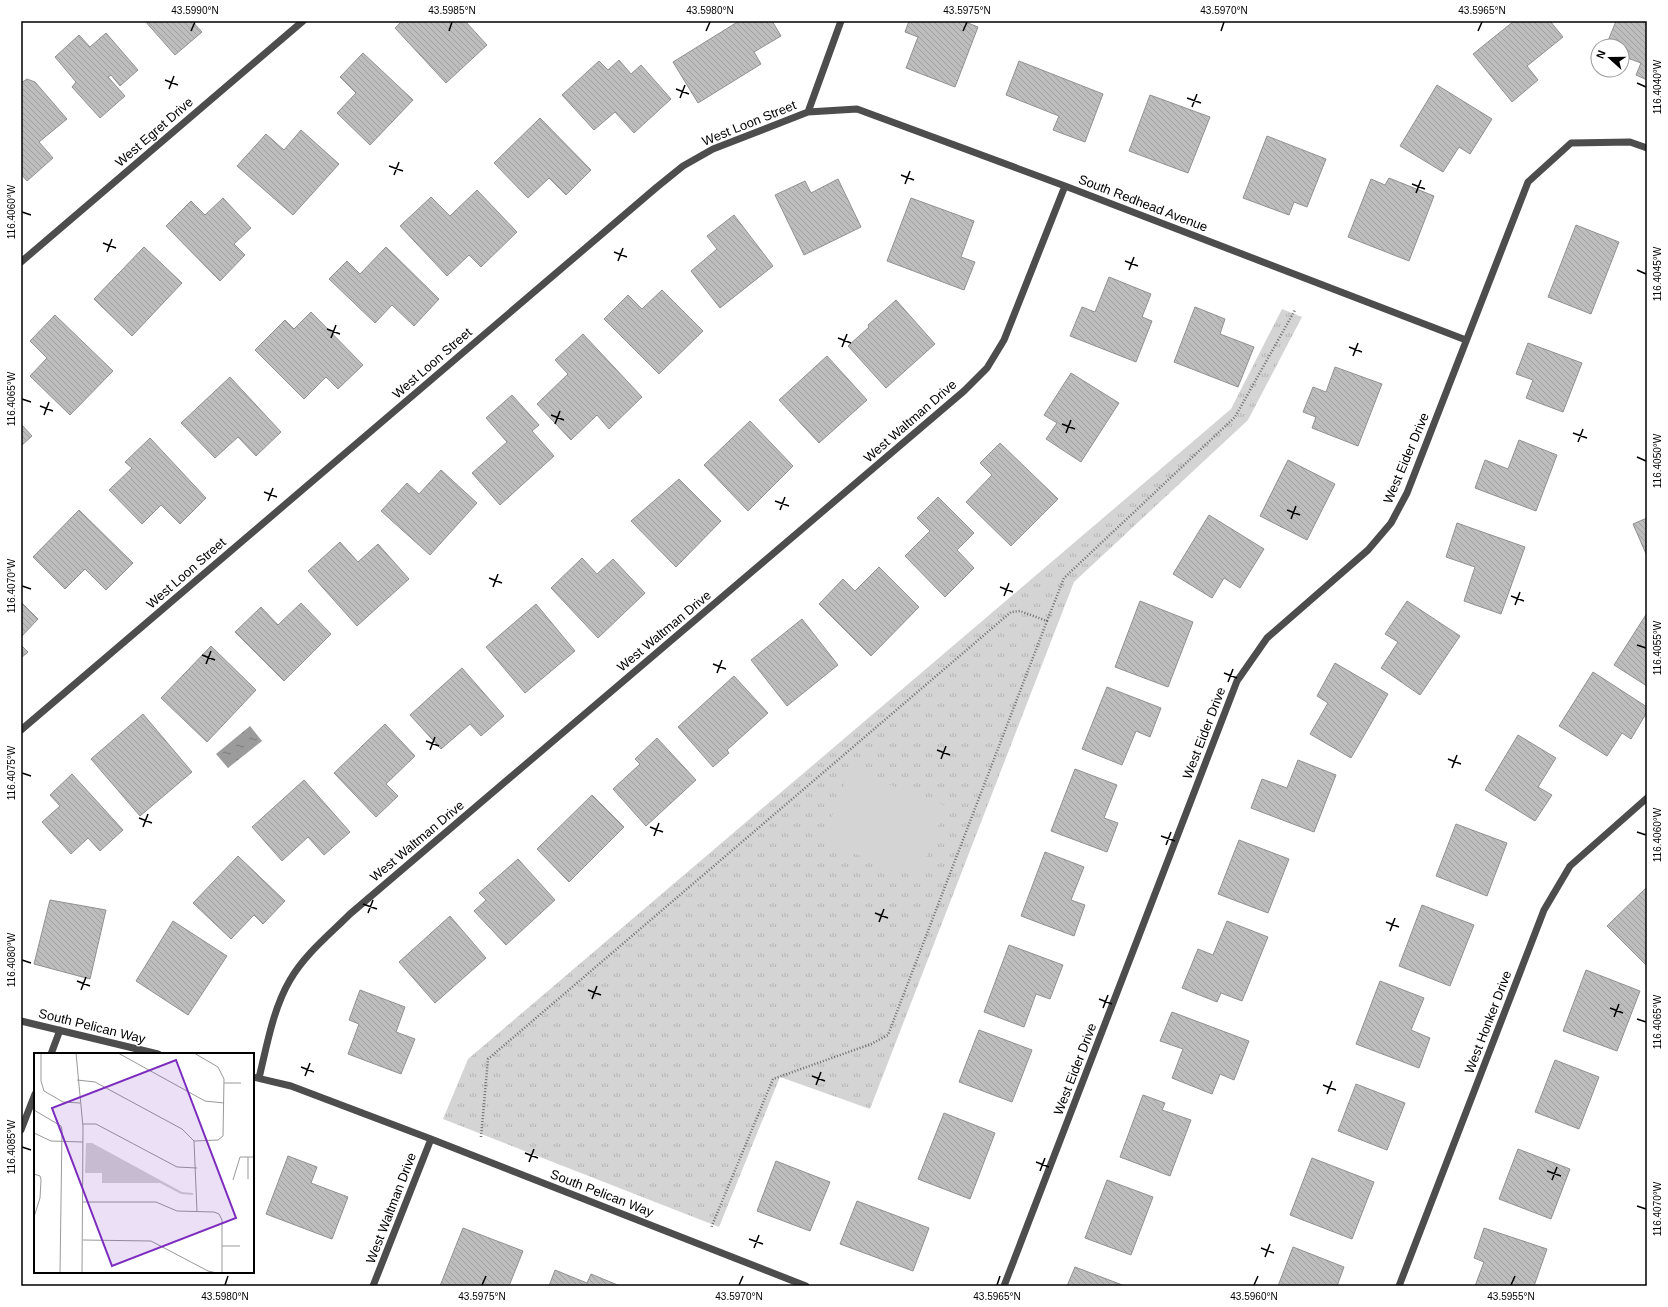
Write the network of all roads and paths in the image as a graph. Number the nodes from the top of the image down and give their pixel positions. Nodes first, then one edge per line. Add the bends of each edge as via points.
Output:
1 (303, 21) edge
2 (841, 21) edge
3 (808, 112) junction
4 (1647, 148) edge
5 (1064, 186) junction
6 (21, 262) edge
7 (1295, 310) dead end
8 (1466, 340) junction
9 (1047, 621) junction
10 (21, 730) edge
11 (1647, 798) edge
12 (21, 1021) edge
13 (60, 1030) junction
14 (50, 1053) edge
15 (154, 1053) edge
16 (256, 1077) edge
17 (34, 1097) edge
18 (21, 1130) edge
19 (480, 1137) dead end
20 (431, 1139) junction
21 (711, 1228) dead end
22 (373, 1286) edge
23 (806, 1286) edge
24 (1004, 1286) edge
25 (1399, 1286) edge

1 - 6 street, West Egret Drive
2 - 3 street, West Loon Street
3 - 5 street, South Redhead Avenue via 857,109
3 - 10 street, West Loon Street via 712,150 683,166
4 - 8 street, West Eider Drive via 1630,142 1571,143 1528,182
5 - 8 street, South Redhead Avenue
5 - 16 street, West Waltman Drive via 1004,340 986,368 951,402 356,909 310,953 291,979 276,1010
7 - 9 path via 1235,417 1064,578
8 - 24 street, West Eider Drive via 1407,493 1391,523 1368,550 1267,638 1237,681
9 - 19 path via 1020,611 1010,612 488,1059
9 - 21 path via 888,1034 871,1044 773,1079
11 - 25 street, West Honker Drive via 1570,866 1544,910
12 - 13 street, South Pelican Way
13 - 14 street
13 - 15 street, South Pelican Way
16 - 20 street, South Pelican Way via 291,1086
17 - 18 street
20 - 22 street, West Waltman Drive
20 - 23 street, South Pelican Way

